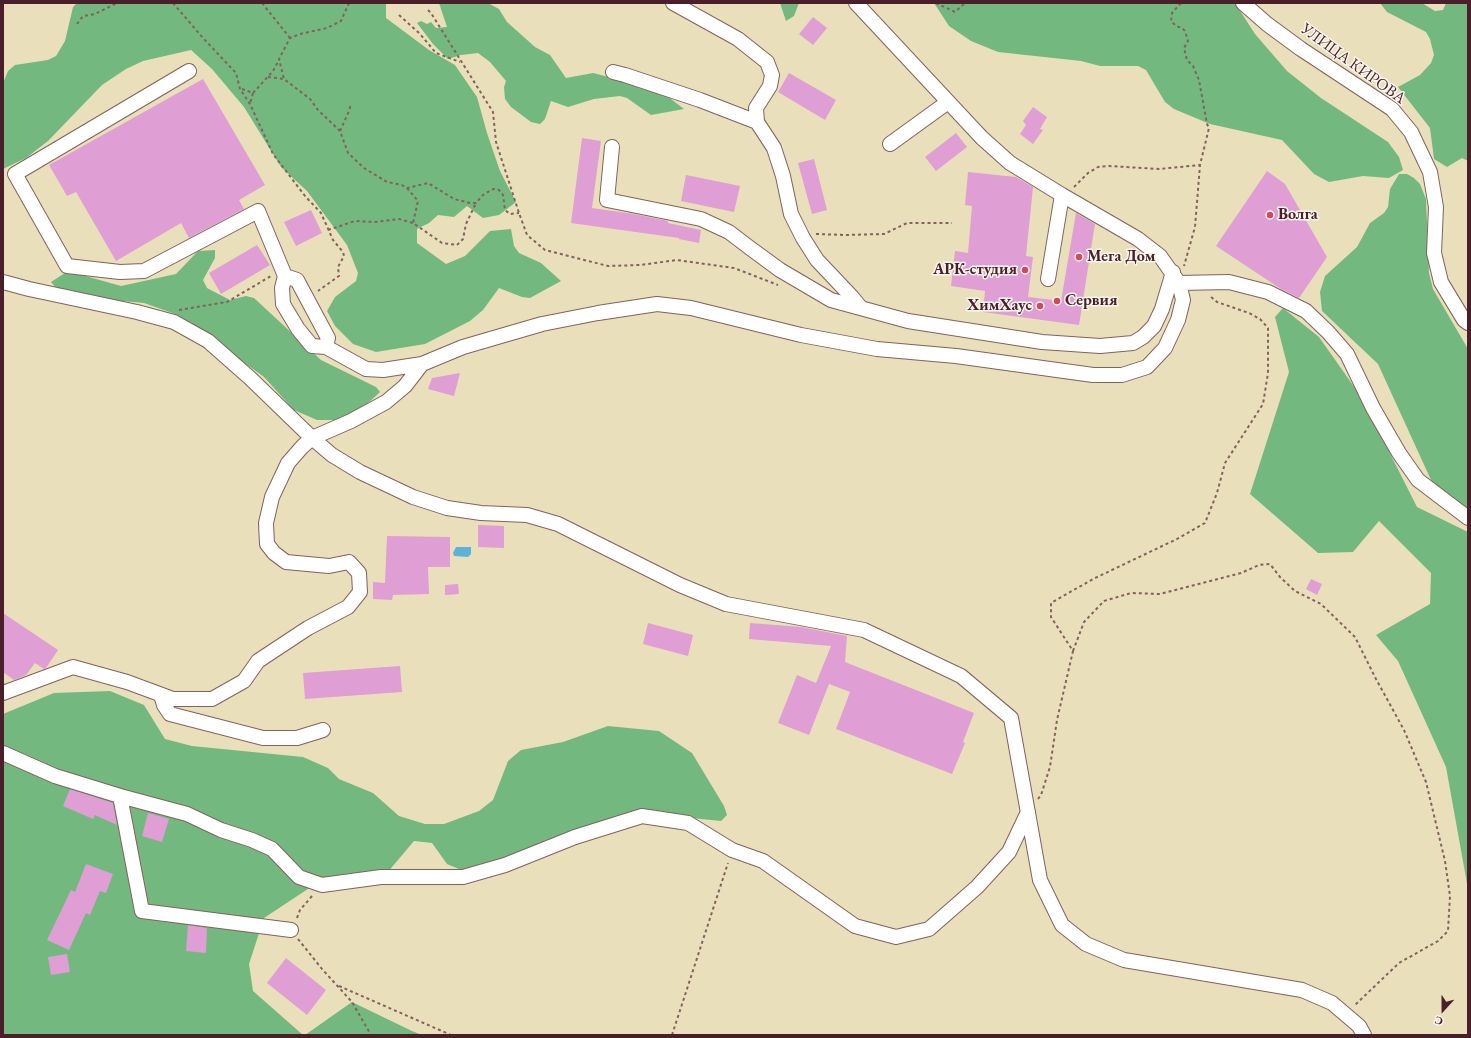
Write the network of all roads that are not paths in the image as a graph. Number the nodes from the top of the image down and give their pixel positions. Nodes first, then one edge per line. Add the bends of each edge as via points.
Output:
1 (673, 3) edge
2 (856, 3) edge
3 (1243, 3) edge
4 (189, 71) dead end
5 (613, 72) dead end
6 (948, 102) junction
7 (757, 122) junction
8 (890, 144) dead end
9 (612, 147) dead end
10 (1062, 195) junction
11 (284, 273) junction
12 (1176, 278) junction
13 (1048, 279) dead end
14 (3, 282) edge
15 (861, 308) junction
16 (1468, 323) edge
17 (326, 347) junction
18 (422, 364) junction
19 (312, 438) junction
20 (1468, 518) edge
21 (3, 693) edge
22 (161, 695) junction
23 (323, 730) dead end
24 (3, 753) edge
25 (120, 796) junction
26 (1028, 812) junction
27 (291, 930) road end
28 (1364, 1035) edge

1 - 7 street via 738,39 767,62 772,75 770,86 756,108
2 - 6 street
3 - 16 street, УЛИЦА КИРОВА via 1302,49 1392,109 1411,132 1430,172 1437,207 1434,253 1441,282
4 - 11 street via 15,174 67,266 120,272 144,271 258,211
5 - 7 street
6 - 8 street
6 - 10 street via 1010,163
7 - 15 street via 774,148 791,214 803,238 817,260
9 - 15 street via 607,200 701,219 729,232 780,270 831,300
10 - 12 street via 1138,239 1160,256
10 - 13 street
11 - 17 street via 297,280 328,338
11 - 17 street via 283,304 312,346
12 - 15 street via 1154,326 1133,344 1100,346 1042,342 908,321
12 - 18 street via 1182,300 1178,320 1165,348 1147,367 1122,375 1093,375 956,356 877,350 801,335 691,308 657,304 542,324 463,347
12 - 20 street via 1242,285 1268,292 1306,311 1347,354 1373,408 1418,480
14 - 19 street via 174,322 208,341
17 - 18 street via 366,369 383,370
18 - 19 street via 406,386 386,402
19 - 22 street via 288,464 272,497 266,523 267,544 274,554 286,562 329,566 348,562 358,573 360,592 348,607 308,628 258,661 244,681 212,699 173,699
19 - 26 street via 332,455 360,472 413,497 447,508 481,513 527,515 558,524 680,585 726,604 864,630 961,676 1011,718
21 - 22 street via 74,667
22 - 23 street via 170,714 263,738 297,738
24 - 25 street via 55,776
25 - 26 street via 187,814 221,830 252,840 272,849 299,877 322,885 381,877 462,877 505,865 574,837 642,816 688,823 732,850 763,861 855,926 896,937 929,929 977,887 1010,852
25 - 27 street via 142,911
26 - 28 street via 1040,880 1062,925 1086,944 1124,960 1302,990 1332,1003 1358,1026

